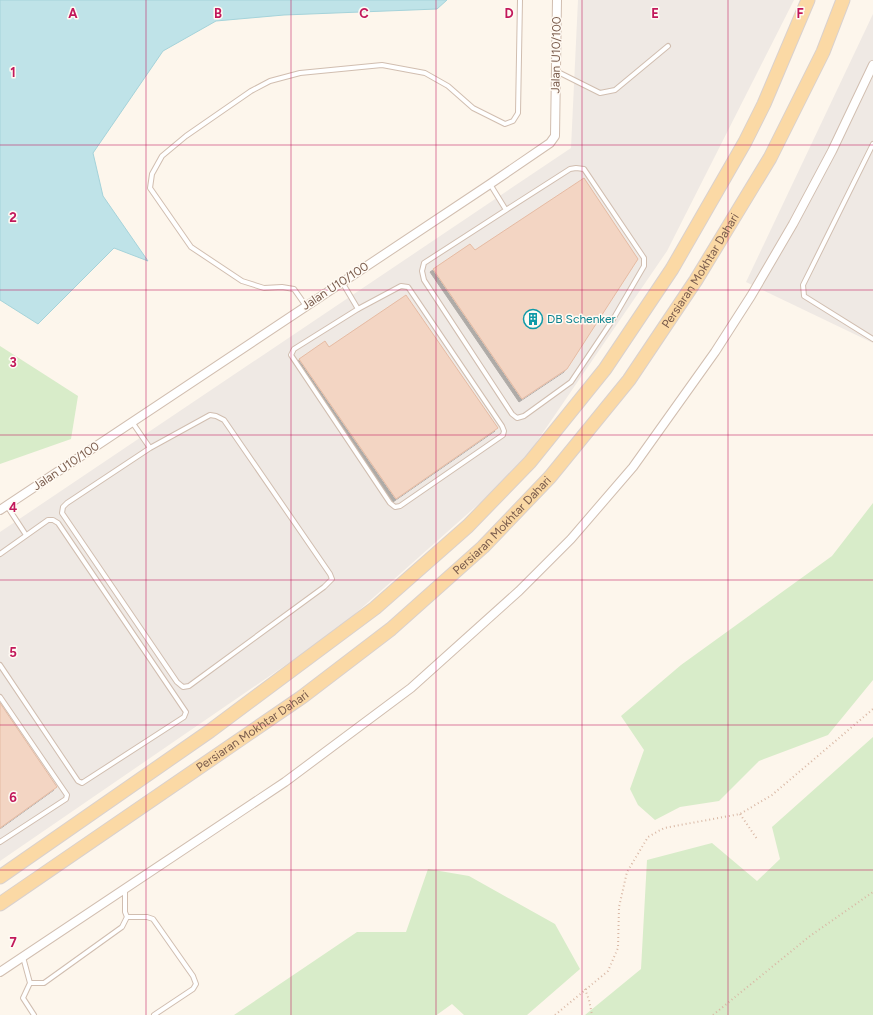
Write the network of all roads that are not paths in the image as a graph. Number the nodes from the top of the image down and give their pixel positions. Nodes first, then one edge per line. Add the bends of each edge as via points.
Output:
1 (520, 0) edge
2 (557, 0) edge
3 (808, 0) edge
4 (843, 0) edge
5 (668, 46) dead end
6 (873, 65) edge
7 (556, 71) junction
8 (873, 144) edge
9 (490, 184) junction
10 (506, 210) junction
11 (341, 282) junction
12 (306, 306) junction
13 (358, 309) junction
14 (873, 339) edge
15 (132, 422) junction
16 (150, 448) junction
17 (3, 508) edge
18 (26, 535) junction
19 (0, 554) edge
20 (0, 664) edge
21 (0, 697) edge
22 (0, 842) edge
23 (0, 877) edge
24 (126, 888) junction
25 (0, 904) edge
26 (127, 917) junction
27 (23, 957) junction
28 (0, 972) edge
29 (30, 983) junction
30 (34, 1015) edge
31 (154, 1015) edge

1 - 12 lane via 518,113 513,121 505,124 473,108 448,86 425,74 382,65 300,72 270,81 251,91 162,156 152,174 150,188 191,247 242,281 264,288 282,287 294,290
2 - 7 street, Jalan U10/100
3 - 23 main road, Persiaran Mokhtar Dahari via 748,136 672,269 605,369 530,462 468,526 375,608 210,731
4 - 25 main road, Persiaran Mokhtar Dahari via 823,52 770,158 704,266 629,380 550,477 482,547 385,633 302,697
5 - 7 lane via 615,90 600,93
6 - 24 street via 832,151 751,296 715,352 633,467 571,539 519,591 412,688 286,782
7 - 9 street, Jalan U10/100 via 555,136 550,143
8 - 14 lane via 803,285 804,296
9 - 10 lane
9 - 11 street, Jalan U10/100
10 - 10 lane via 570,169 584,169 645,261 612,321 571,382 524,416 517,418 424,280 422,271 424,263
11 - 12 street, Jalan U10/100
11 - 13 lane
12 - 15 street, Jalan U10/100
13 - 13 lane via 401,286 408,287 504,431 503,435 400,506 390,504 291,355 294,349
15 - 16 lane
15 - 17 street, Jalan U10/100
16 - 16 lane via 67,503 62,513 177,682 183,687 196,682 332,579 224,420 210,415
17 - 18 lane
18 - 19 lane
18 - 20 lane via 48,520 58,523 186,712 184,717 82,783 78,781
21 - 22 lane via 67,795 66,799
24 - 26 lane
24 - 27 street
26 - 29 lane via 122,927 44,983
26 - 31 lane via 154,919 196,984 193,989
27 - 28 street
27 - 29 lane
29 - 30 lane via 23,998

